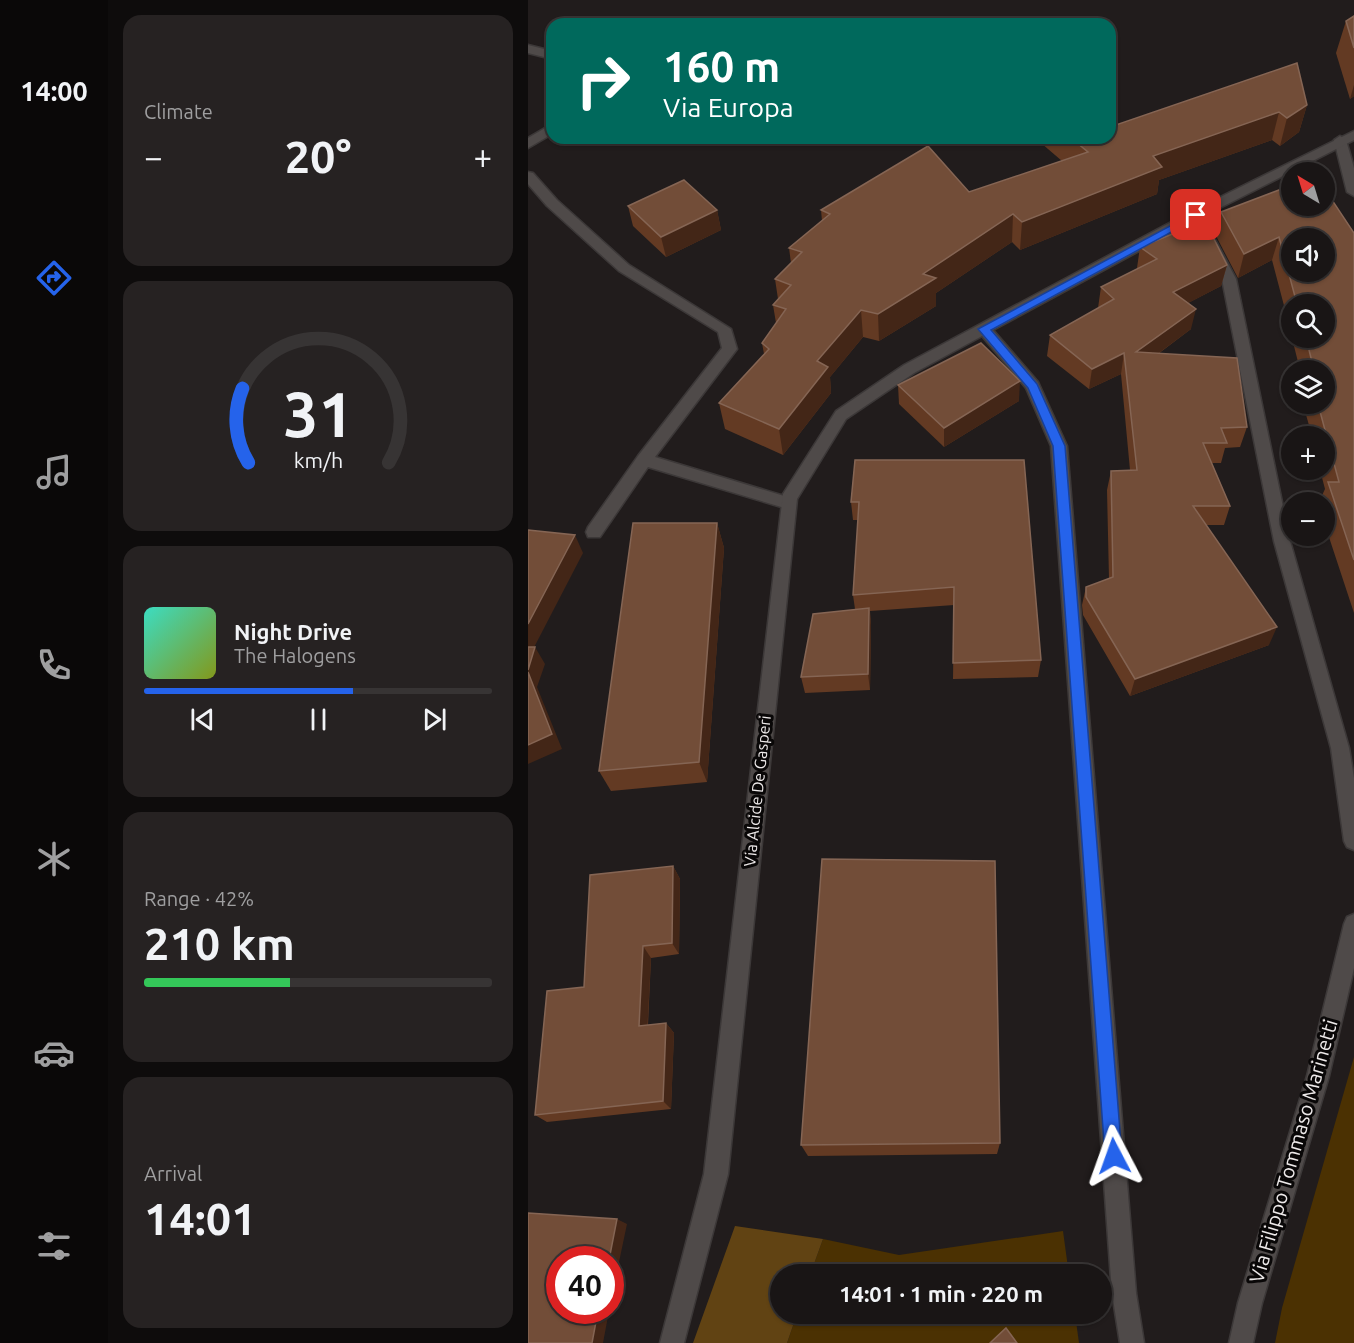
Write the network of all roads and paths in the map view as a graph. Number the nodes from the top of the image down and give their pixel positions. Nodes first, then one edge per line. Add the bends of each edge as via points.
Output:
1 (528, 49) edge
2 (546, 54) edge
3 (546, 132) edge
4 (1354, 135) edge
5 (1340, 140) junction
6 (528, 144) edge
7 (528, 176) edge
8 (1354, 192) edge
9 (1196, 215) junction
10 (984, 329) junction
11 (644, 460) junction
12 (788, 503) junction
13 (594, 532) dead end
14 (1354, 841) edge
15 (1354, 924) edge
16 (672, 1343) edge
17 (1132, 1343) edge
18 (1241, 1343) edge

1 - 2 main road
3 - 6 main road
4 - 5 main road, Via Alcide De Gasperi
5 - 8 main road
5 - 9 main road, Via Alcide De Gasperi
7 - 11 main road via 624,268 724,329 730,348
9 - 10 main road, Via Alcide De Gasperi
9 - 14 main road via 1229,279 1282,541 1340,748
10 - 12 main road, Via Alcide De Gasperi via 909,369 841,415
10 - 17 main road via 1033,387 1059,446 1124,1293
11 - 12 main road
11 - 13 main road
12 - 16 main road, Via Alcide De Gasperi via 716,1174
15 - 18 main road, Via Filippo Tommaso Marinetti via 1318,1076

